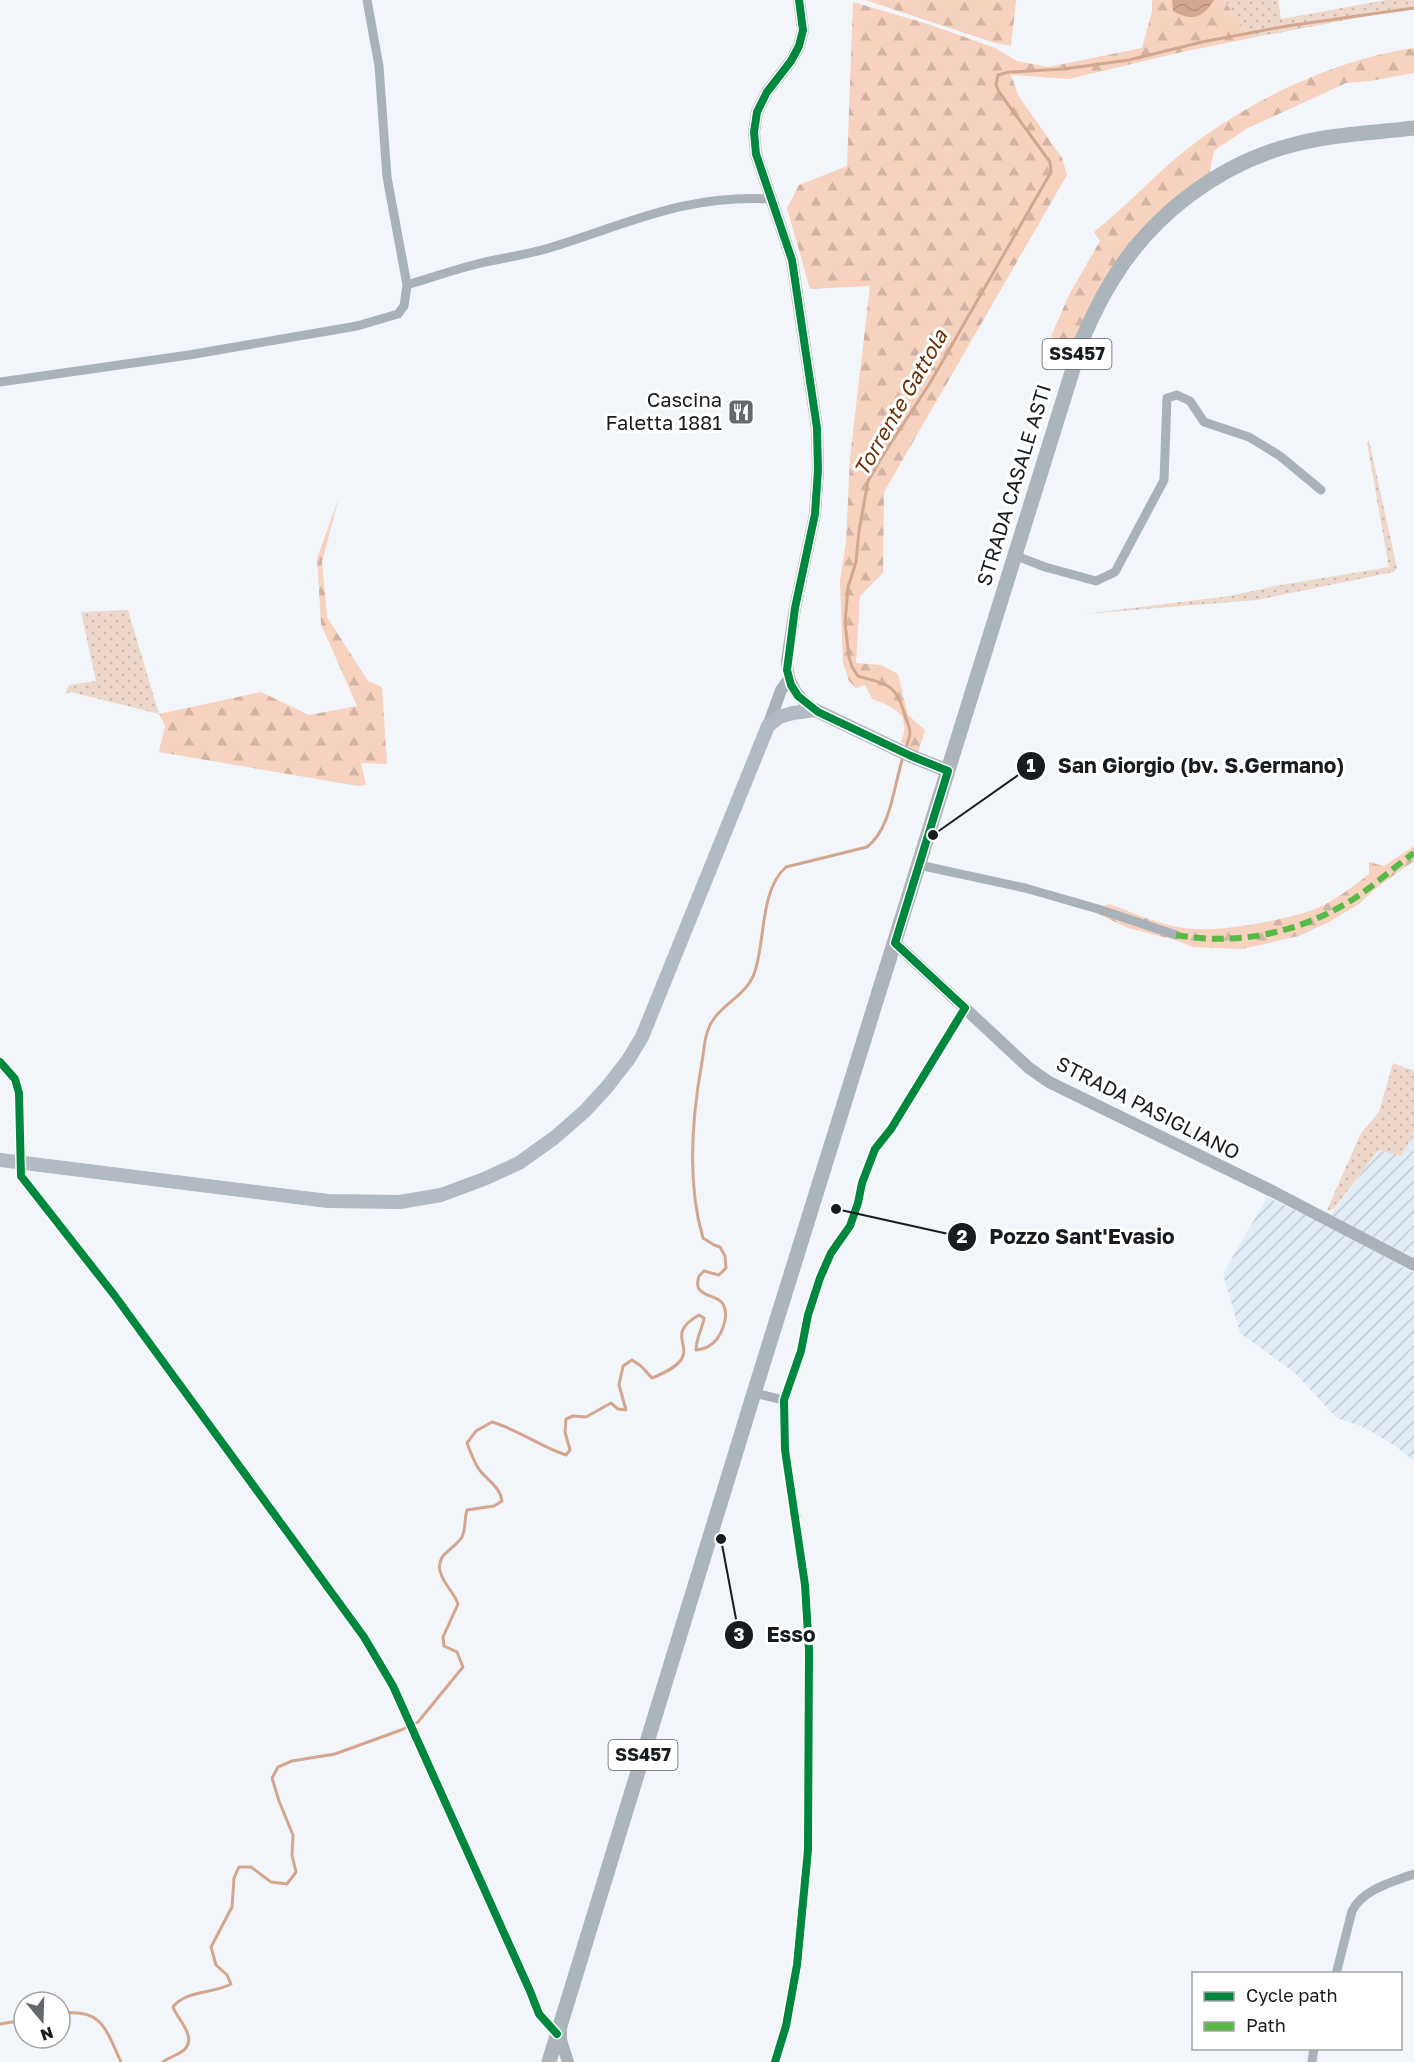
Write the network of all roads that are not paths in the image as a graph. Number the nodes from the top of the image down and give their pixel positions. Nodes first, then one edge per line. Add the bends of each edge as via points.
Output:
1 (367, 0) edge
2 (799, 0) edge
3 (1414, 128) edge
4 (771, 199) junction
5 (407, 285) junction
6 (0, 382) edge
7 (1321, 490) dead end
8 (1014, 555) junction
9 (789, 679) junction
10 (815, 710) junction
11 (768, 726) junction
12 (948, 771) junction
13 (919, 865) junction
14 (1176, 935) dead end
15 (895, 943) junction
16 (965, 1008) junction
17 (0, 1062) edge
18 (0, 1160) edge
19 (19, 1163) junction
20 (1414, 1265) edge
21 (754, 1393) junction
22 (784, 1400) junction
23 (796, 1516) dead end
24 (1414, 1874) edge
25 (1337, 1972) edge
26 (559, 2026) junction
27 (549, 2062) edge
28 (568, 2062) edge

1 - 5 street via 380,66 387,177
2 - 4 street via 803,30 799,46 767,92 757,112 754,132 756,154
3 - 8 main road, STRADA CASALE ASTI / SS457 via 1293,144 1263,154 1208,182 1182,201 1142,241 1114,277 1082,340
4 - 5 street via 742,197 682,205 548,249 475,264
4 - 9 street via 792,260 817,439 815,514 795,608 787,661
5 - 6 street via 405,306 398,314 357,326
7 - 8 street via 1280,456 1249,438 1204,422 1190,401 1177,395 1167,398 1164,480 1115,573 1096,581
8 - 12 main road, STRADA CASALE ASTI / SS457
9 - 10 street via 798,696
9 - 11 street
10 - 11 main road via 779,717
10 - 12 main road
11 - 19 main road via 642,1037 585,1112 519,1163 441,1195 400,1202 328,1201
12 - 13 main road, SS457
13 - 14 street via 1025,888
13 - 15 main road, SS457
15 - 16 street, STRADA PASIGLIANO
15 - 21 main road, SS457
16 - 20 street, STRADA PASIGLIANO via 1029,1068 1055,1085
16 - 22 street via 875,1149 850,1226 820,1278
17 - 19 street via 15,1079 20,1093
18 - 19 main road
19 - 26 street via 21,1176 115,1296 364,1637 393,1686 535,2007
21 - 22 street
21 - 26 main road, SS457
22 - 23 street via 785,1450
24 - 25 street via 1369,1893 1355,1904
26 - 27 main road, SS457
26 - 28 street

